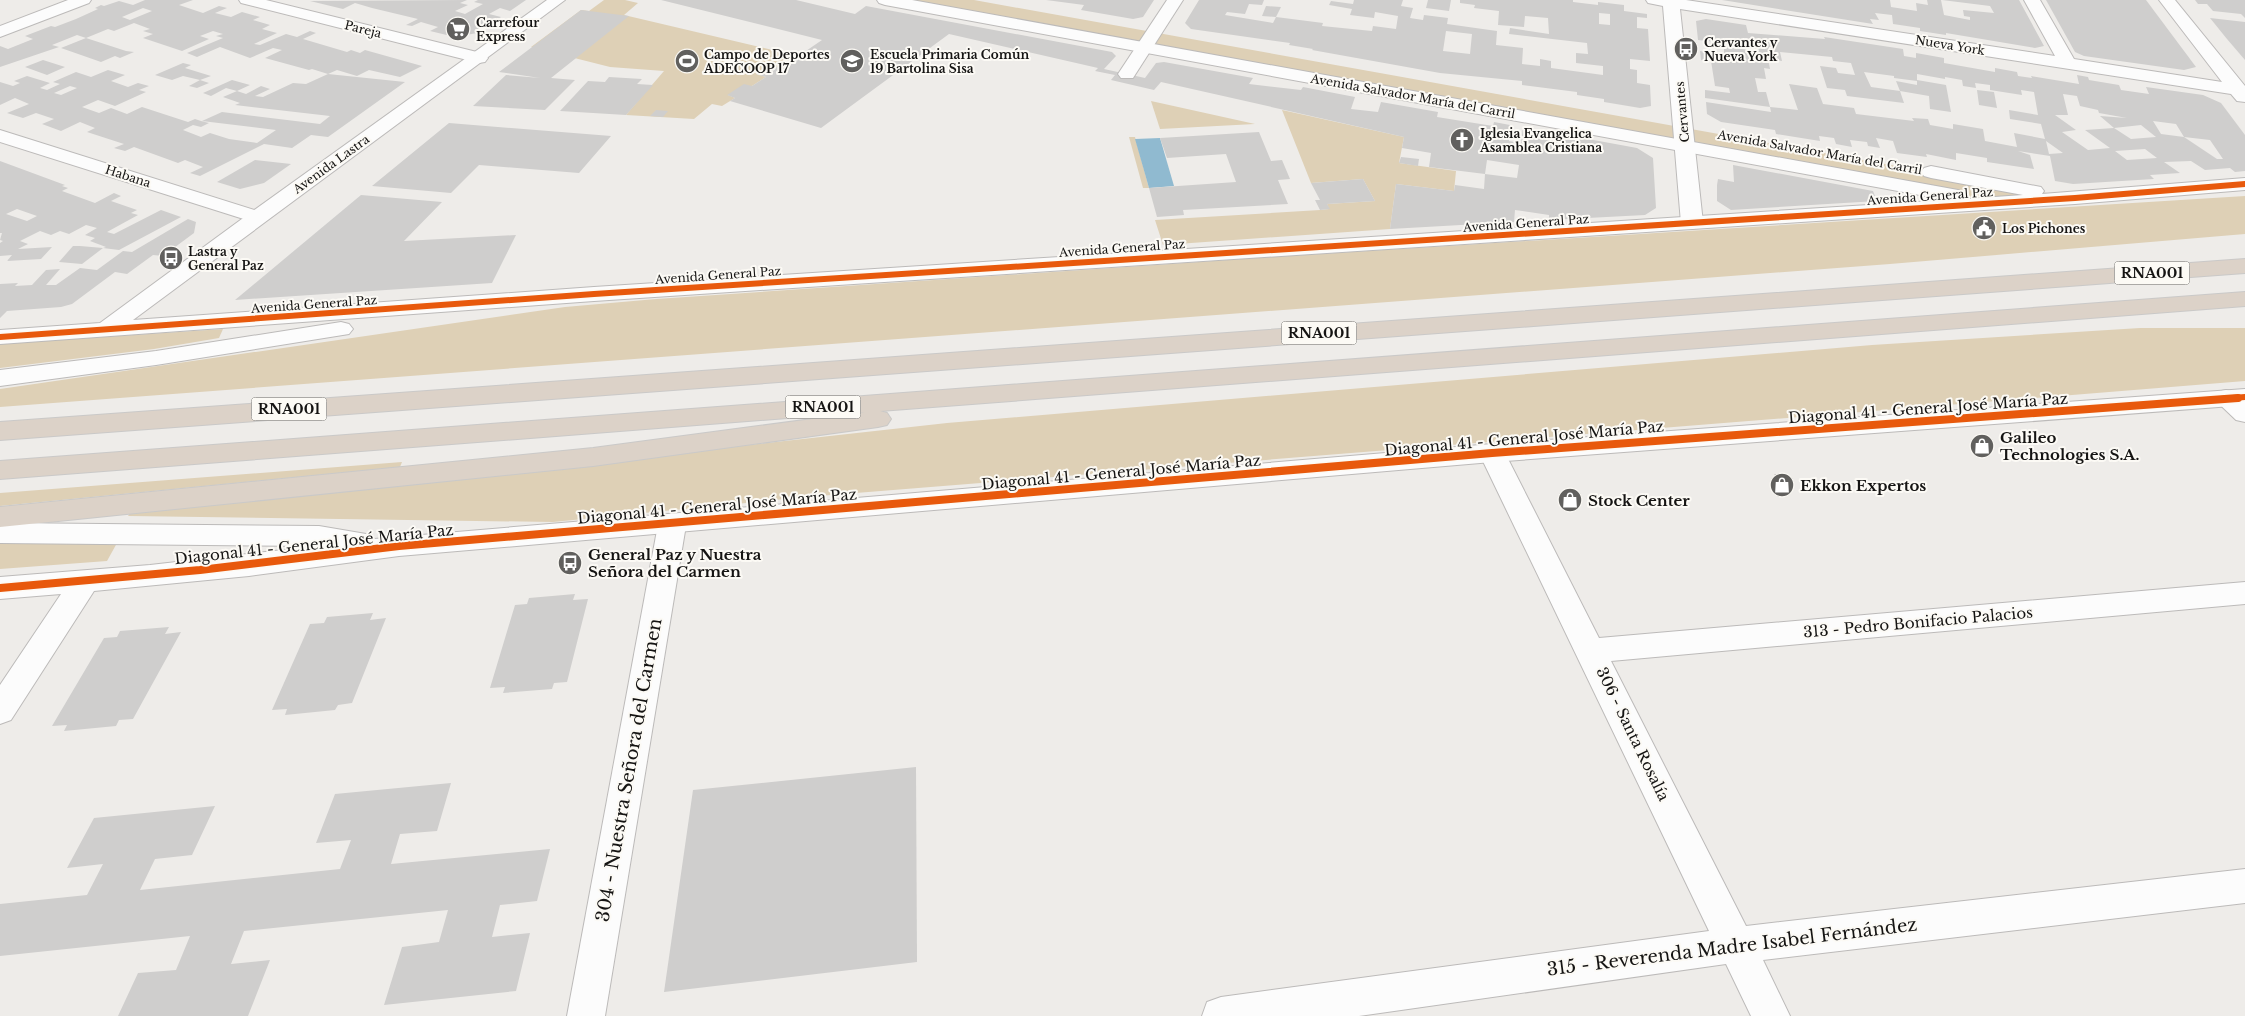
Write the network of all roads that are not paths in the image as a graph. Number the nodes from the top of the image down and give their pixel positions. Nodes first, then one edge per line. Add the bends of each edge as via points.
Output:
1 (83, 0) edge
2 (247, 0) edge
3 (557, 0) edge
4 (885, 0) edge
5 (1175, 0) edge
6 (2032, 0) edge
7 (2167, 0) edge
8 (1666, 1) edge
9 (1136, 29) dead end
10 (0, 32) edge
11 (1150, 40) junction
12 (479, 58) junction
13 (2067, 63) junction
14 (1128, 74) dead end
15 (1477, 90) dead end
16 (2243, 93) edge
17 (1703, 130) dead end
18 (1678, 132) junction
19 (0, 136) edge
20 (1918, 170) dead end
21 (2245, 184) edge
22 (2074, 198) junction
23 (2000, 203) junction
24 (257, 217) junction
25 (1692, 224) junction
26 (2245, 249) edge
27 (2245, 266) edge
28 (2060, 279) junction
29 (2245, 299) edge
30 (495, 303) junction
31 (2099, 310) junction
32 (2245, 312) edge
33 (106, 330) junction
34 (0, 337) edge
35 (0, 378) edge
36 (1082, 387) junction
37 (2239, 403) edge
38 (0, 431) edge
39 (1492, 453) junction
40 (0, 470) edge
41 (0, 517) edge
42 (672, 524) junction
43 (0, 533) edge
44 (399, 546) junction
45 (84, 583) junction
46 (0, 588) edge
47 (2245, 593) edge
48 (1592, 651) junction
49 (0, 711) edge
50 (2245, 886) edge
51 (1736, 945) junction
52 (586, 1016) edge
53 (1221, 1016) edge
54 (1771, 1016) edge

1 - 10 street
2 - 12 street, Pareja
3 - 12 street, Avenida Lastra
4 - 11 street, Avenida Salvador María del Carril
5 - 11 street
6 - 13 street
7 - 16 street
8 - 13 street, Nueva York
8 - 18 street, Cervantes
9 - 11 street, Avenida Salvador María del Carril
11 - 14 street
11 - 15 street, Avenida Salvador María del Carril
11 - 18 street, Avenida Salvador María del Carril
12 - 24 street, Avenida Lastra
13 - 16 street, Nueva York
17 - 18 street, Avenida Salvador María del Carril
18 - 23 street, Avenida Salvador María del Carril
18 - 25 street, Cervantes
19 - 24 street, Habana
20 - 22 street, Avenida Salvador María del Carril
21 - 22 street, Avenida General Paz
22 - 23 street, Avenida General Paz
23 - 25 street, Avenida General Paz
24 - 33 street, Avenida Lastra
25 - 30 street, Avenida General Paz via 1123,259
26 - 28 highway
27 - 28 highway, RNA001
28 - 38 highway, RNA001
29 - 31 highway, RNA001
30 - 33 street, Avenida General Paz
30 - 35 street, Avenida General Paz via 248,344
31 - 32 highway
31 - 36 highway, RNA001
33 - 34 street, Avenida General Paz
36 - 40 highway, RNA001
36 - 41 highway via 835,426 593,457
37 - 39 street, Diagonal 41 - General José María Paz
39 - 42 street, Diagonal 41 - General José María Paz
39 - 48 street, 306 - Santa Rosalía
42 - 44 street, Diagonal 41 - General José María Paz
42 - 52 street, 304 - Nuestra Señora del Carmen
43 - 44 street via 319,536
44 - 45 street, Diagonal 41 - General José María Paz via 306,560
45 - 46 street, Diagonal 41 - General José María Paz
45 - 49 street
47 - 48 street, 313 - Pedro Bonifacio Palacios
48 - 51 street, 306 - Santa Rosalía
50 - 51 street, 315 - Reverenda Madre Isabel Fernández
51 - 53 street, 315 - Reverenda Madre Isabel Fernández
51 - 54 street, 306 - Santa Rosalía

